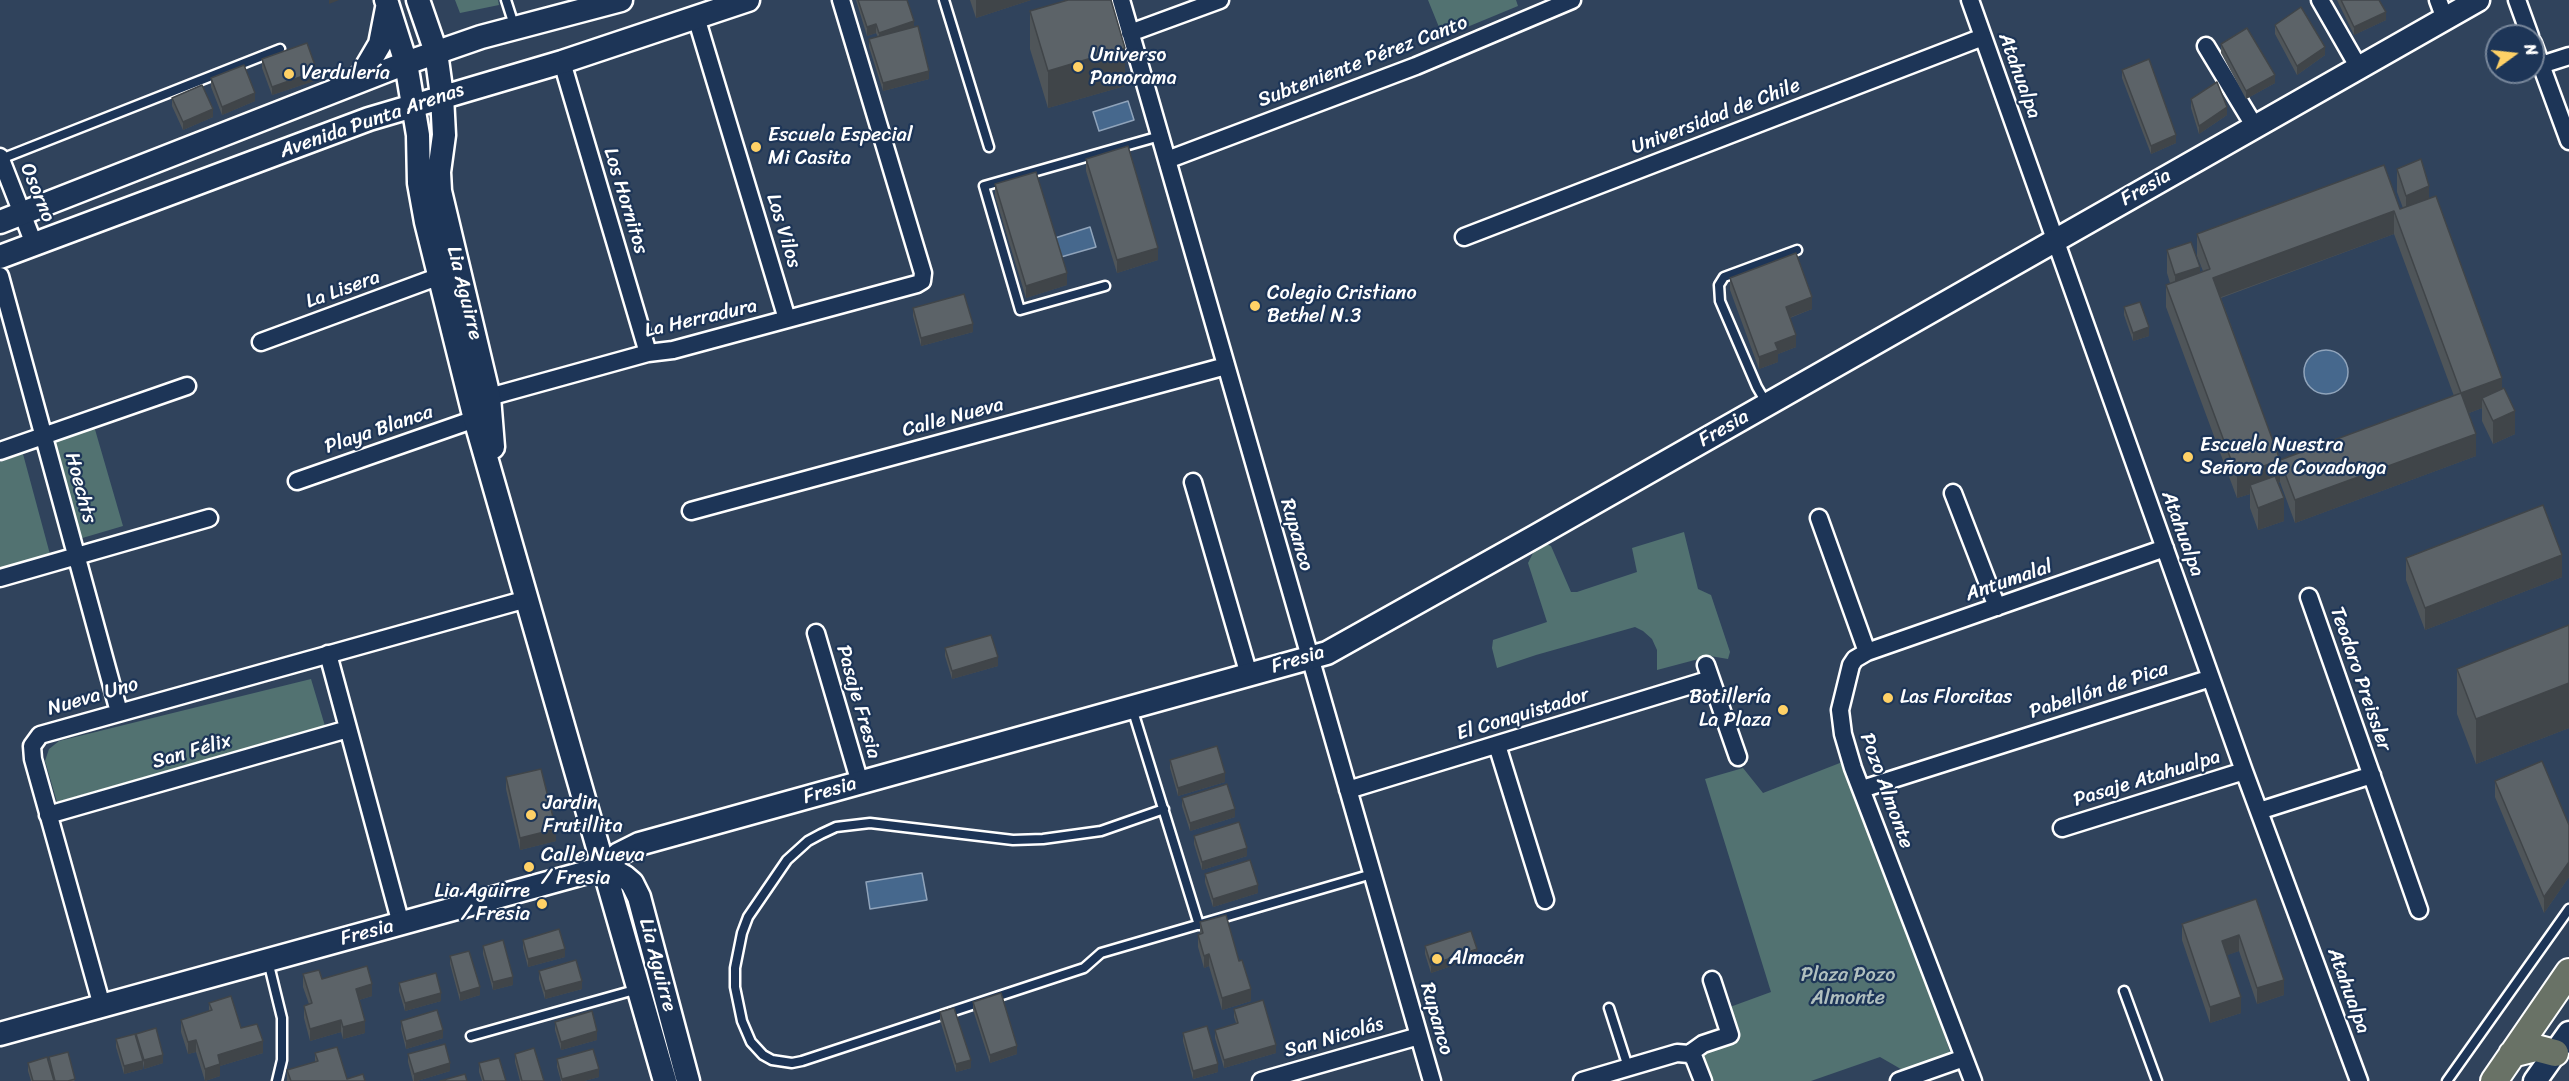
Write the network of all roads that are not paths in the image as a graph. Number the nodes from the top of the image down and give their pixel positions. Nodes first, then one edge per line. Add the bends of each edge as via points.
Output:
1 (418, 0) edge
2 (506, 0) edge
3 (621, 0) edge
4 (748, 0) edge
5 (842, 0) edge
6 (944, 0) edge
7 (1220, 0) edge
8 (1572, 0) edge
9 (1970, 0) edge
10 (2320, 0) edge
11 (2478, 0) edge
12 (2517, 0) edge
13 (387, 2) edge
14 (1120, 7) edge
15 (2441, 9) edge
16 (696, 17) junction
17 (2526, 24) edge
18 (515, 28) junction
19 (1130, 33) junction
20 (1983, 37) junction
21 (2206, 46) dead end
22 (280, 50) edge
23 (435, 52) junction
24 (2569, 56) edge
25 (562, 62) junction
26 (406, 63) junction
27 (2545, 64) edge
28 (2359, 68) junction
29 (2545, 76) edge
30 (354, 83) junction
31 (442, 96) junction
32 (413, 105) junction
33 (2255, 127) junction
34 (1160, 136) junction
35 (2569, 141) edge
36 (989, 147) dead end
37 (1, 158) edge
38 (1167, 160) junction
39 (23, 214) junction
40 (0, 222) edge
41 (1464, 237) dead end
42 (2055, 240) junction
43 (34, 244) junction
44 (1797, 250) dead end
45 (0, 257) edge
46 (0, 276) edge
47 (440, 276) junction
48 (1106, 286) dead end
49 (788, 320) junction
50 (261, 342) dead end
51 (648, 353) junction
52 (1226, 366) junction
53 (187, 386) dead end
54 (489, 396) junction
55 (1767, 404) junction
56 (475, 419) junction
57 (44, 437) junction
58 (0, 451) edge
59 (297, 482) dead end
60 (1192, 482) dead end
61 (497, 490) junction
62 (1953, 493) dead end
63 (691, 511) dead end
64 (209, 518) dead end
65 (1819, 518) dead end
66 (2165, 548) junction
67 (77, 556) junction
68 (0, 578) edge
69 (2309, 597) dead end
70 (527, 599) junction
71 (1997, 607) junction
72 (816, 633) dead end
73 (1868, 652) junction
74 (328, 654) junction
75 (1309, 658) junction
76 (1249, 675) junction
77 (2211, 678) junction
78 (1132, 707) junction
79 (119, 712) junction
80 (348, 729) junction
81 (1497, 745) junction
82 (1738, 756) dead end
83 (2244, 771) junction
84 (2372, 775) junction
85 (860, 783) junction
86 (1862, 789) junction
87 (1348, 790) junction
88 (1164, 809) junction
89 (2259, 811) junction
90 (48, 814) junction
91 (2062, 828) dead end
92 (603, 868) junction
93 (1372, 874) junction
94 (1545, 900) dead end
95 (2569, 909) edge
96 (2418, 910) dead end
97 (401, 924) junction
98 (1199, 925) junction
99 (268, 960) junction
100 (2569, 972) edge
101 (1712, 980) dead end
102 (651, 990) junction
103 (2124, 991) dead end
104 (102, 1006) junction
105 (1609, 1008) dead end
106 (0, 1035) edge
107 (471, 1036) dead end
108 (1419, 1036) junction
109 (2564, 1050) edge
110 (1689, 1054) junction
111 (2512, 1054) junction
112 (1964, 1058) junction
113 (1628, 1068) junction
114 (277, 1081) edge
115 (664, 1081) edge
116 (688, 1081) edge
117 (1261, 1081) edge
118 (1432, 1081) edge
119 (1582, 1081) edge
120 (1703, 1081) edge
121 (1899, 1081) edge
122 (1973, 1081) edge
123 (2157, 1081) edge
124 (2359, 1081) edge
125 (2447, 1081) edge
126 (2494, 1081) edge
127 (2535, 1081) edge

1 - 23 main road, Lia Aguirre
2 - 18 lane
3 - 18 main road, Avenida Punta Arenas
4 - 16 main road, Avenida Punta Arenas
5 - 49 street, La Herradura via 923,273 922,281
6 - 36 lane
7 - 19 street
8 - 38 street, Subteniente Pérez Canto via 1462,48
9 - 20 street, Atahualpa
10 - 28 street
11 - 15 main road, Fresia
12 - 17 street
13 - 26 main road, Lia Aguirre
13 - 30 main road via 380,44
14 - 19 street, Rupanco
15 - 28 main road, Fresia
16 - 25 main road, Avenida Punta Arenas
16 - 49 street, Los Vilos
18 - 23 main road, Avenida Punta Arenas
19 - 34 street, Rupanco
20 - 41 street, Universidad de Chile
20 - 42 street, Atahualpa
21 - 33 street
22 - 37 lane
23 - 26 main road, Avenida Punta Arenas
23 - 31 main road, Lia Aguirre
24 - 27 street
25 - 31 main road, Avenida Punta Arenas
25 - 51 street, Los Hornitos
26 - 30 main road, Avenida Punta Arenas
26 - 32 main road, Lia Aguirre
28 - 33 main road, Fresia
29 - 35 street
30 - 39 main road, Avenida Punta Arenas
31 - 32 main road, Avenida Punta Arenas
31 - 54 main road, Lia Aguirre via 440,190
32 - 43 main road, Avenida Punta Arenas
32 - 47 main road, Lia Aguirre via 419,183
33 - 42 main road, Fresia
34 - 38 street, Rupanco
34 - 48 lane via 984,186 1020,310
37 - 39 street, Osorno
38 - 52 street, Rupanco
39 - 40 main road, Avenida Punta Arenas
39 - 43 street, Osorno
42 - 55 main road, Fresia
42 - 66 street, Atahualpa
43 - 45 main road, Avenida Punta Arenas
44 - 55 lane via 1724,277 1719,285 1720,301
46 - 57 street, Hoechts
47 - 50 street, La Lisera
47 - 56 main road, Lia Aguirre
49 - 51 street, La Herradura
51 - 54 street, La Herradura
52 - 63 street, Calle Nueva
52 - 75 street, Rupanco
53 - 57 street
54 - 61 main road, Lia Aguirre
55 - 75 main road, Fresia via 1343,645
56 - 59 street, Playa Blanca
56 - 61 main road, Lia Aguirre
57 - 58 street
57 - 67 street, Hoechts
60 - 76 street
61 - 70 main road, Lia Aguirre
62 - 71 street
64 - 67 street
65 - 73 street
66 - 71 street, Antumalal
66 - 77 street, Atahualpa
67 - 68 street
67 - 79 street, Hoechts
69 - 84 street, Teodoro Preissler
70 - 74 street, Nueva Uno
70 - 92 main road, Lia Aguirre
71 - 73 street, Antumalal
72 - 85 street, Pasaje Fresia
73 - 86 street, Pozo Almonte via 1851,664 1840,710
74 - 79 street, Nueva Uno
74 - 80 street
75 - 76 main road, Fresia
75 - 87 street, Rupanco
76 - 78 main road, Fresia
77 - 83 street, Atahualpa
77 - 86 street, Pabellón de Pica
78 - 85 main road, Fresia
78 - 88 lane
79 - 90 street, Nueva Uno via 47,732 34,740 33,759
80 - 90 street, San Félix
80 - 97 street
81 - 82 street, El Conquistador via 1709,672
81 - 87 street, El Conquistador
81 - 94 street
83 - 89 street, Atahualpa
83 - 91 street, Pasaje Atahualpa
84 - 89 street, Teodoro Preissler
84 - 96 street, Teodoro Preissler
85 - 92 main road, Fresia via 639,844
86 - 112 street, Pozo Almonte
87 - 93 street, Rupanco
88 - 98 lane
88 - 98 lane via 1101,831 1043,839 1013,840 870,823 845,825 821,834 787,860 748,917 735,968 742,1021 751,1042 763,1055 792,1063 1084,968 1101,953
89 - 124 street, Atahualpa
90 - 104 street, Nueva Uno
92 - 97 main road, Fresia
92 - 102 main road, Lia Aguirre via 619,872 636,890
93 - 98 lane
93 - 108 street, Rupanco
95 - 125 lane
97 - 99 main road, Fresia
99 - 104 main road, Fresia
99 - 114 lane via 282,1018 282,1060
100 - 111 main road
101 - 110 street via 1730,1035 1703,1044
102 - 107 lane
102 - 115 main road, Lia Aguirre
102 - 116 main road, Lia Aguirre
103 - 123 lane
104 - 106 main road, Fresia
105 - 113 lane
108 - 117 street, San Nicolás
108 - 118 street, Rupanco
109 - 111 main road via 2536,1048
109 - 127 main road
110 - 113 street via 1677,1053
110 - 120 street
111 - 126 main road
112 - 121 street
112 - 122 street, Pozo Almonte
113 - 119 street

